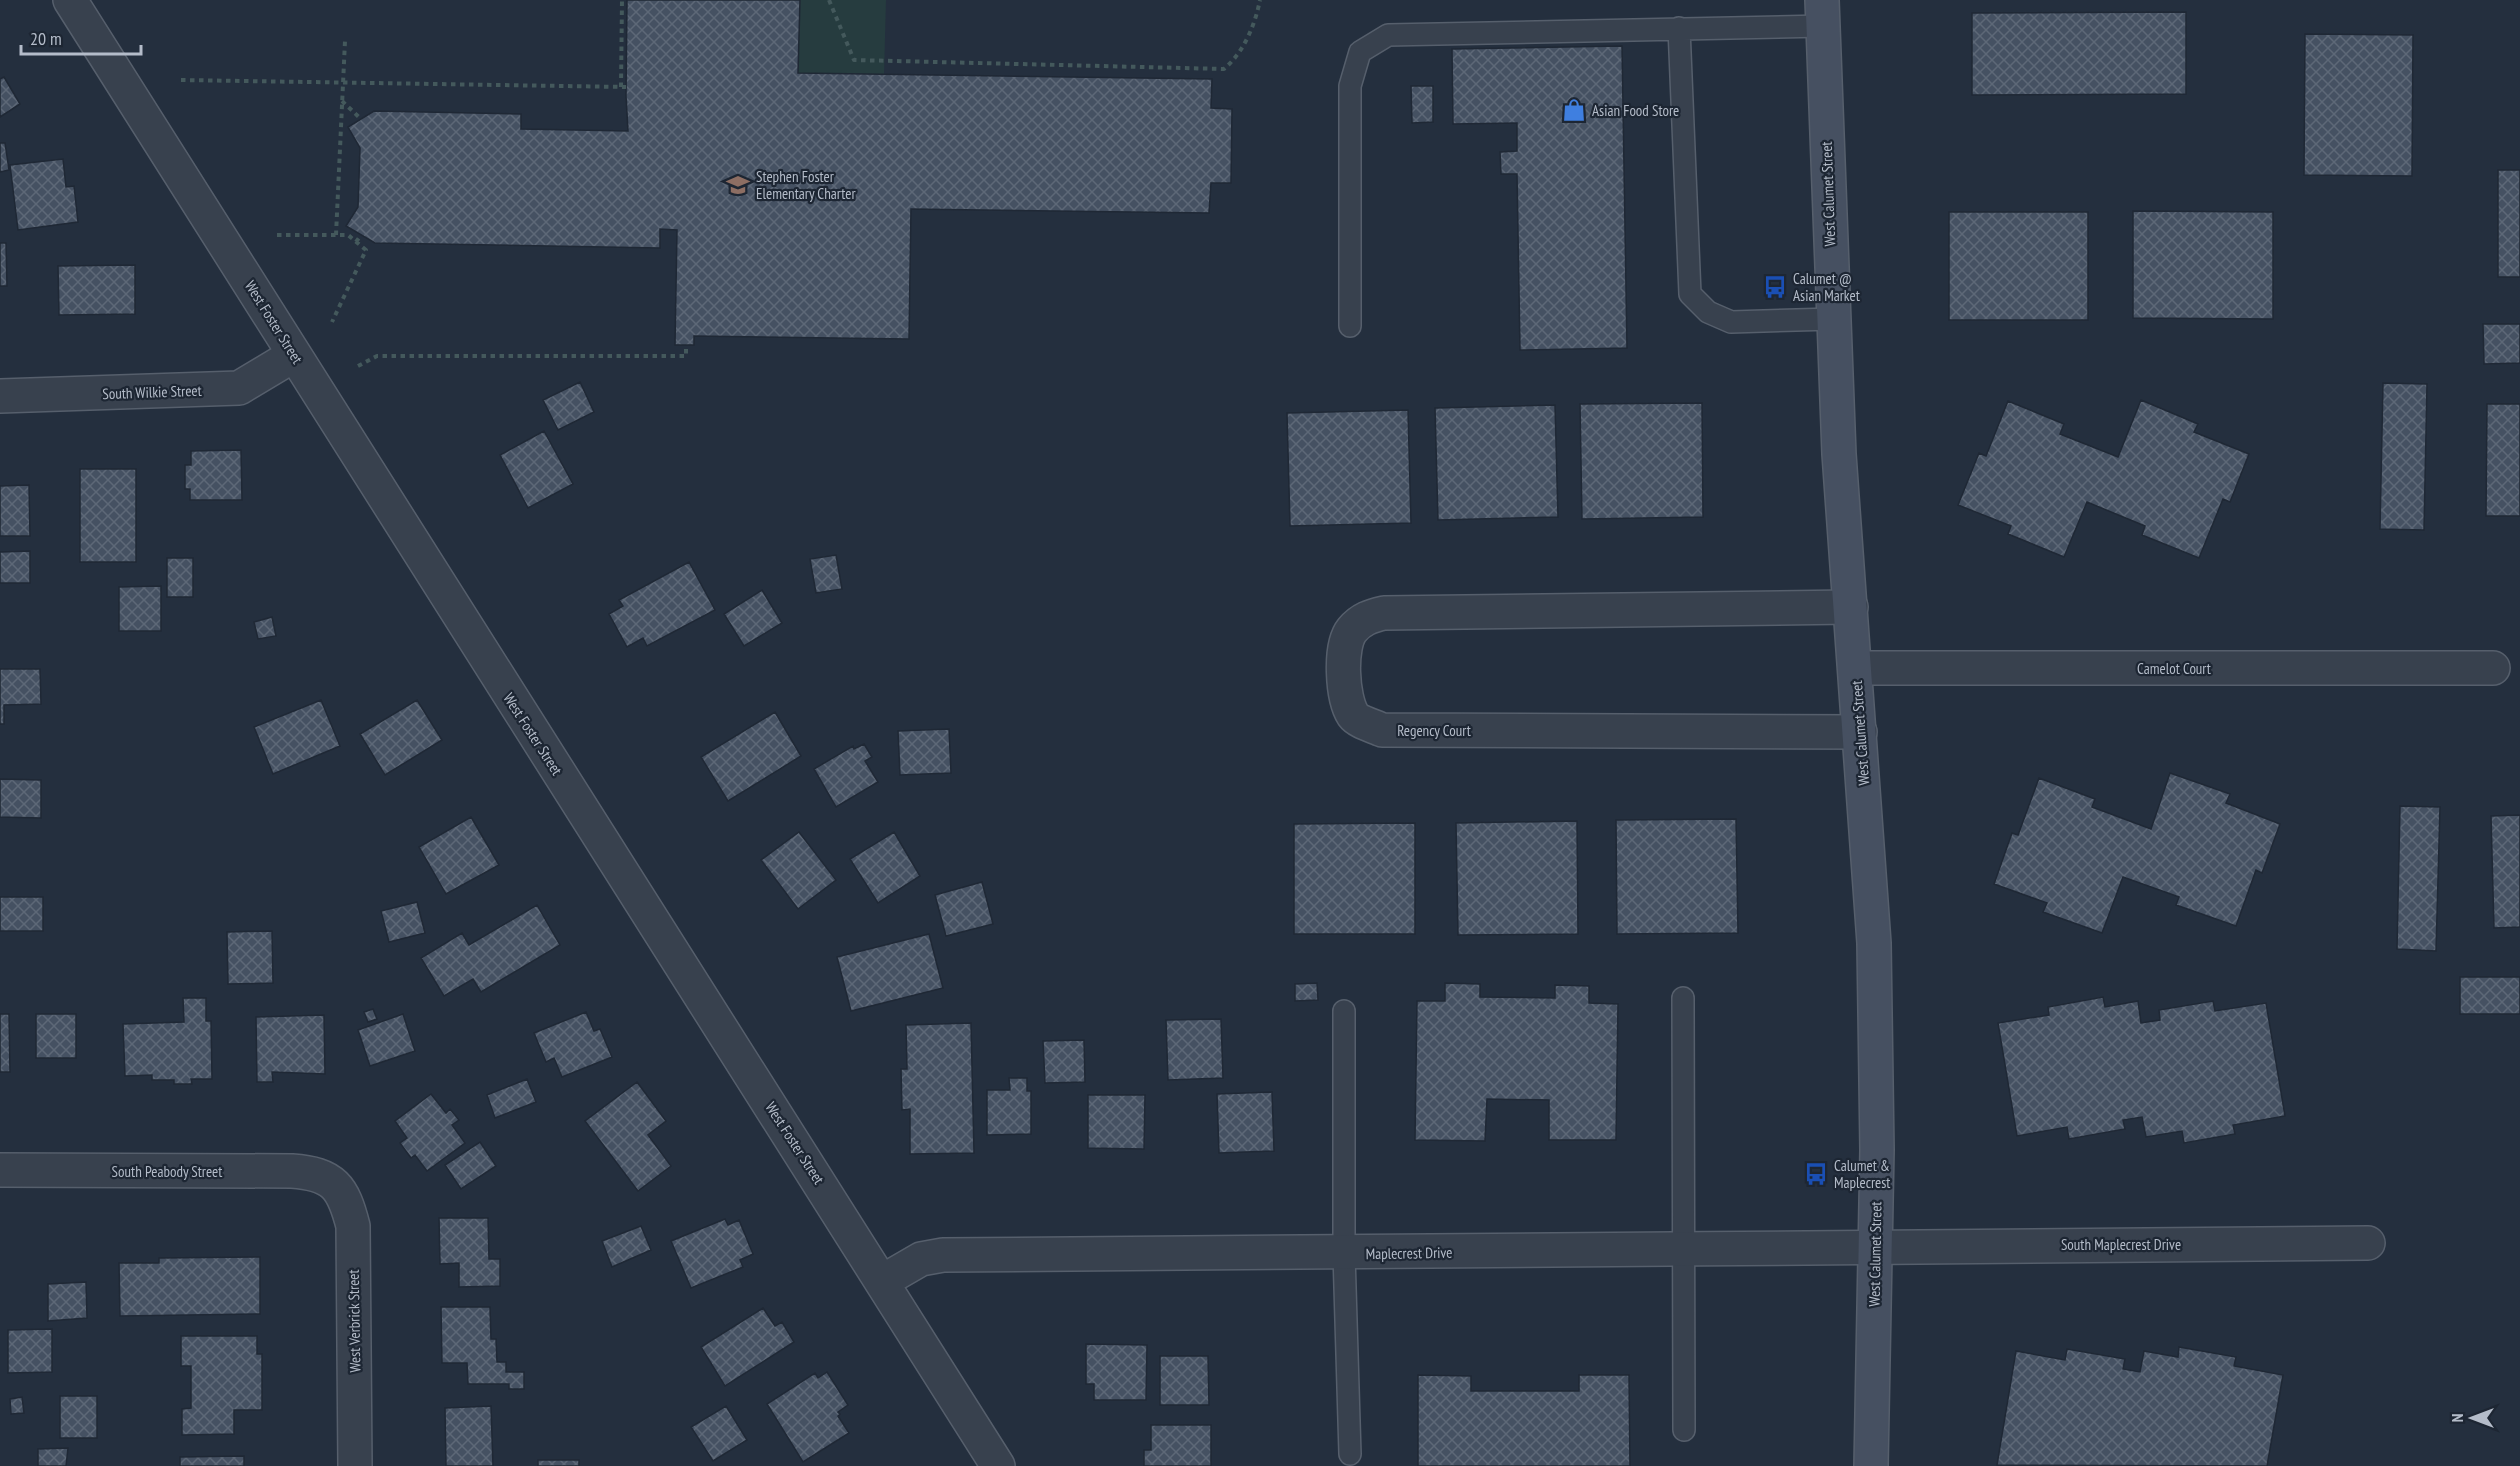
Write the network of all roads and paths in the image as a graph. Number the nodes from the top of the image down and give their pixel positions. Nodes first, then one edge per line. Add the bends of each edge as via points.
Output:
1 (70, 0) edge
2 (622, 0) edge
3 (829, 0) edge
4 (1260, 0) edge
5 (1822, 13) edge
6 (1679, 28) junction
7 (345, 41) dead end
8 (181, 80) dead end
9 (344, 83) junction
10 (342, 101) junction
11 (361, 119) dead end
12 (277, 235) dead end
13 (336, 235) junction
14 (361, 235) dead end
15 (356, 242) junction
16 (1833, 319) junction
17 (332, 322) dead end
18 (1350, 326) dead end
19 (686, 345) dead end
20 (294, 355) junction
21 (358, 366) dead end
22 (0, 396) edge
23 (1851, 607) junction
24 (1855, 668) junction
25 (2493, 668) dead end
26 (1860, 732) junction
27 (1683, 998) dead end
28 (1344, 1011) dead end
29 (0, 1170) edge
30 (332, 1181) joint
31 (2368, 1243) dead end
32 (1875, 1248) junction
33 (1684, 1250) junction
34 (1344, 1254) junction
35 (883, 1281) junction
36 (1684, 1430) dead end
37 (1350, 1454) dead end
38 (355, 1466) edge
39 (998, 1466) edge
40 (1871, 1466) edge

1 - 20 street, West Foster Street
2 - 9 path via 623,87
3 - 4 path via 854,60 1224,69 1245,41
5 - 6 lane
5 - 16 main road, West Calumet Street
6 - 16 lane via 1690,294 1708,312 1731,322
6 - 18 lane via 1388,35 1360,52 1350,86
7 - 9 path
8 - 9 path
9 - 10 path
10 - 11 path
10 - 13 path
12 - 13 path
13 - 15 path via 348,235
14 - 15 path
15 - 17 path via 366,250
16 - 23 main road, West Calumet Street
19 - 21 path via 686,356 378,356
20 - 22 street, South Wilkie Street via 239,388
20 - 35 street, West Foster Street
23 - 24 main road, West Calumet Street
23 - 26 street, Regency Court via 1384,613 1366,617 1351,631 1345,650 1344,696 1354,717 1382,730
24 - 25 street, Camelot Court
24 - 26 main road, West Calumet Street
26 - 32 main road, West Calumet Street via 1874,943
27 - 33 lane
28 - 34 lane
29 - 30 street, South Peabody Street via 292,1171 314,1173
30 - 38 street, West Verbrick Street via 346,1198 353,1226
31 - 32 street, South Maplecrest Drive
32 - 33 street, Maplecrest Drive
32 - 40 main road, West Calumet Street
33 - 34 street, Maplecrest Drive
33 - 36 lane
34 - 35 street, Maplecrest Drive via 944,1255 921,1259
34 - 37 lane
35 - 39 street, West Foster Street

